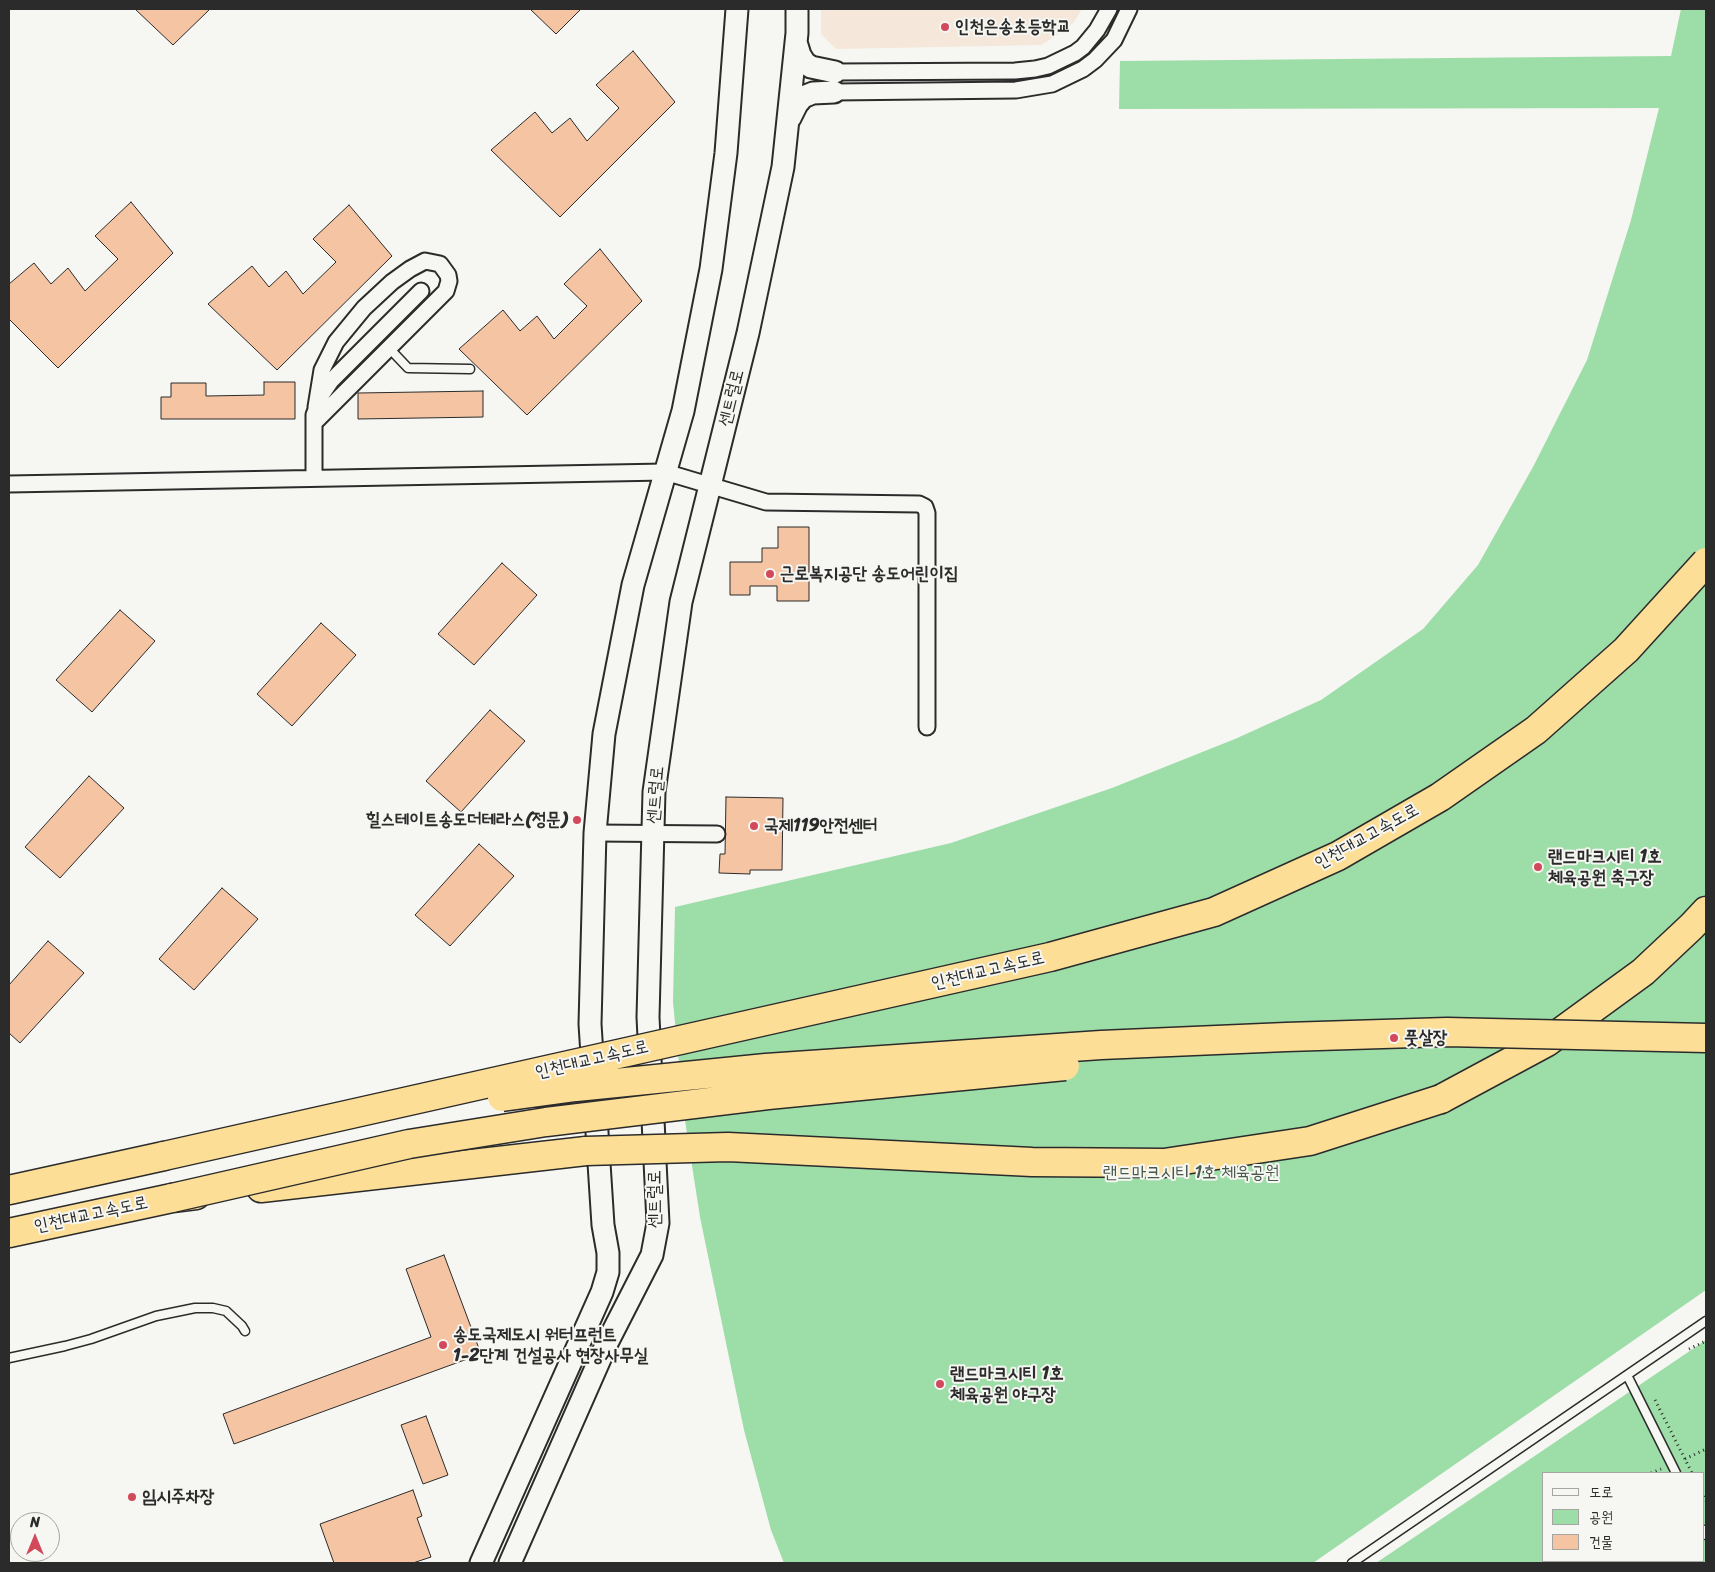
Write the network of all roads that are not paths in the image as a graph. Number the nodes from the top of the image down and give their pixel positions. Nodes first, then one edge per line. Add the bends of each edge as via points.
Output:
1 (737, 9) edge
2 (797, 9) edge
3 (1109, 9) edge
4 (1129, 9) edge
5 (796, 42) junction
6 (835, 82) junction
7 (787, 128) junction
8 (421, 291) dead end
9 (389, 348) junction
10 (470, 369) dead end
11 (316, 407) junction
12 (314, 423) junction
13 (665, 472) junction
14 (314, 478) junction
15 (9, 484) edge
16 (710, 485) junction
17 (1706, 562) edge
18 (928, 727) dead end
19 (596, 833) junction
20 (653, 833) junction
21 (717, 834) dead end
22 (1706, 911) edge
23 (1706, 1038) edge
24 (1706, 1055) edge
25 (164, 1156) junction
26 (9, 1190) edge
27 (172, 1198) junction
28 (9, 1233) edge
29 (1706, 1321) edge
30 (245, 1331) dead end
31 (9, 1358) edge
32 (1627, 1375) junction
33 (1676, 1472) edge
34 (481, 1563) edge
35 (510, 1563) edge
36 (1352, 1563) edge

1 - 13 main road via 726,153 711,269 683,411
2 - 5 main road, 센트럴로
3 - 6 street via 1083,47 1048,66 1006,72
4 - 6 street via 1114,40 1095,60 1052,84 1016,90
5 - 6 main road via 800,55 811,67
5 - 7 main road, 센트럴로
6 - 7 main road via 803,96 793,110
7 - 16 main road, 센트럴로 via 783,167 750,324
8 - 11 street via 331,381
9 - 10 lane via 408,368
9 - 11 street via 446,291 448,275 440,264 426,261 410,269 364,308 336,342 322,370
9 - 12 street
11 - 12 street
12 - 14 street
13 - 14 street
13 - 16 street
13 - 19 main road via 633,585 604,734
14 - 15 street
16 - 18 street via 766,502 910,502 925,507 928,513
16 - 20 main road, 센트럴로 via 681,602 654,792
17 - 25 highway, 인천대교고속도로, bridge via 1626,650 1536,730 1440,797 1338,856 1214,912 1050,957
19 - 20 street
19 - 34 main road via 590,1024 608,1272 602,1292
20 - 21 street
20 - 35 main road, 센트럴로 via 648,1017 658,1223 652,1255 607,1343
22 - 27 highway, 인천대교고속도로, bridge via 1643,972 1547,1042 1440,1099 1310,1142 1164,1163 1032,1162 728,1147 586,1152
23 - 25 highway, 인천대교고속도로, bridge via 1447,1032 1286,1037 1101,1045 766,1068 576,1087 427,1107
24 - 27 highway, 인천대교고속도로, bridge via 1448,1050 1287,1054 1102,1063 947,1077 546,1122 409,1144
25 - 26 highway, 인천대교고속도로
27 - 28 highway, 인천대교고속도로
29 - 32 lane
30 - 31 lane via 226,1311 195,1308 156,1316 74,1344
32 - 33 lane
32 - 36 lane

